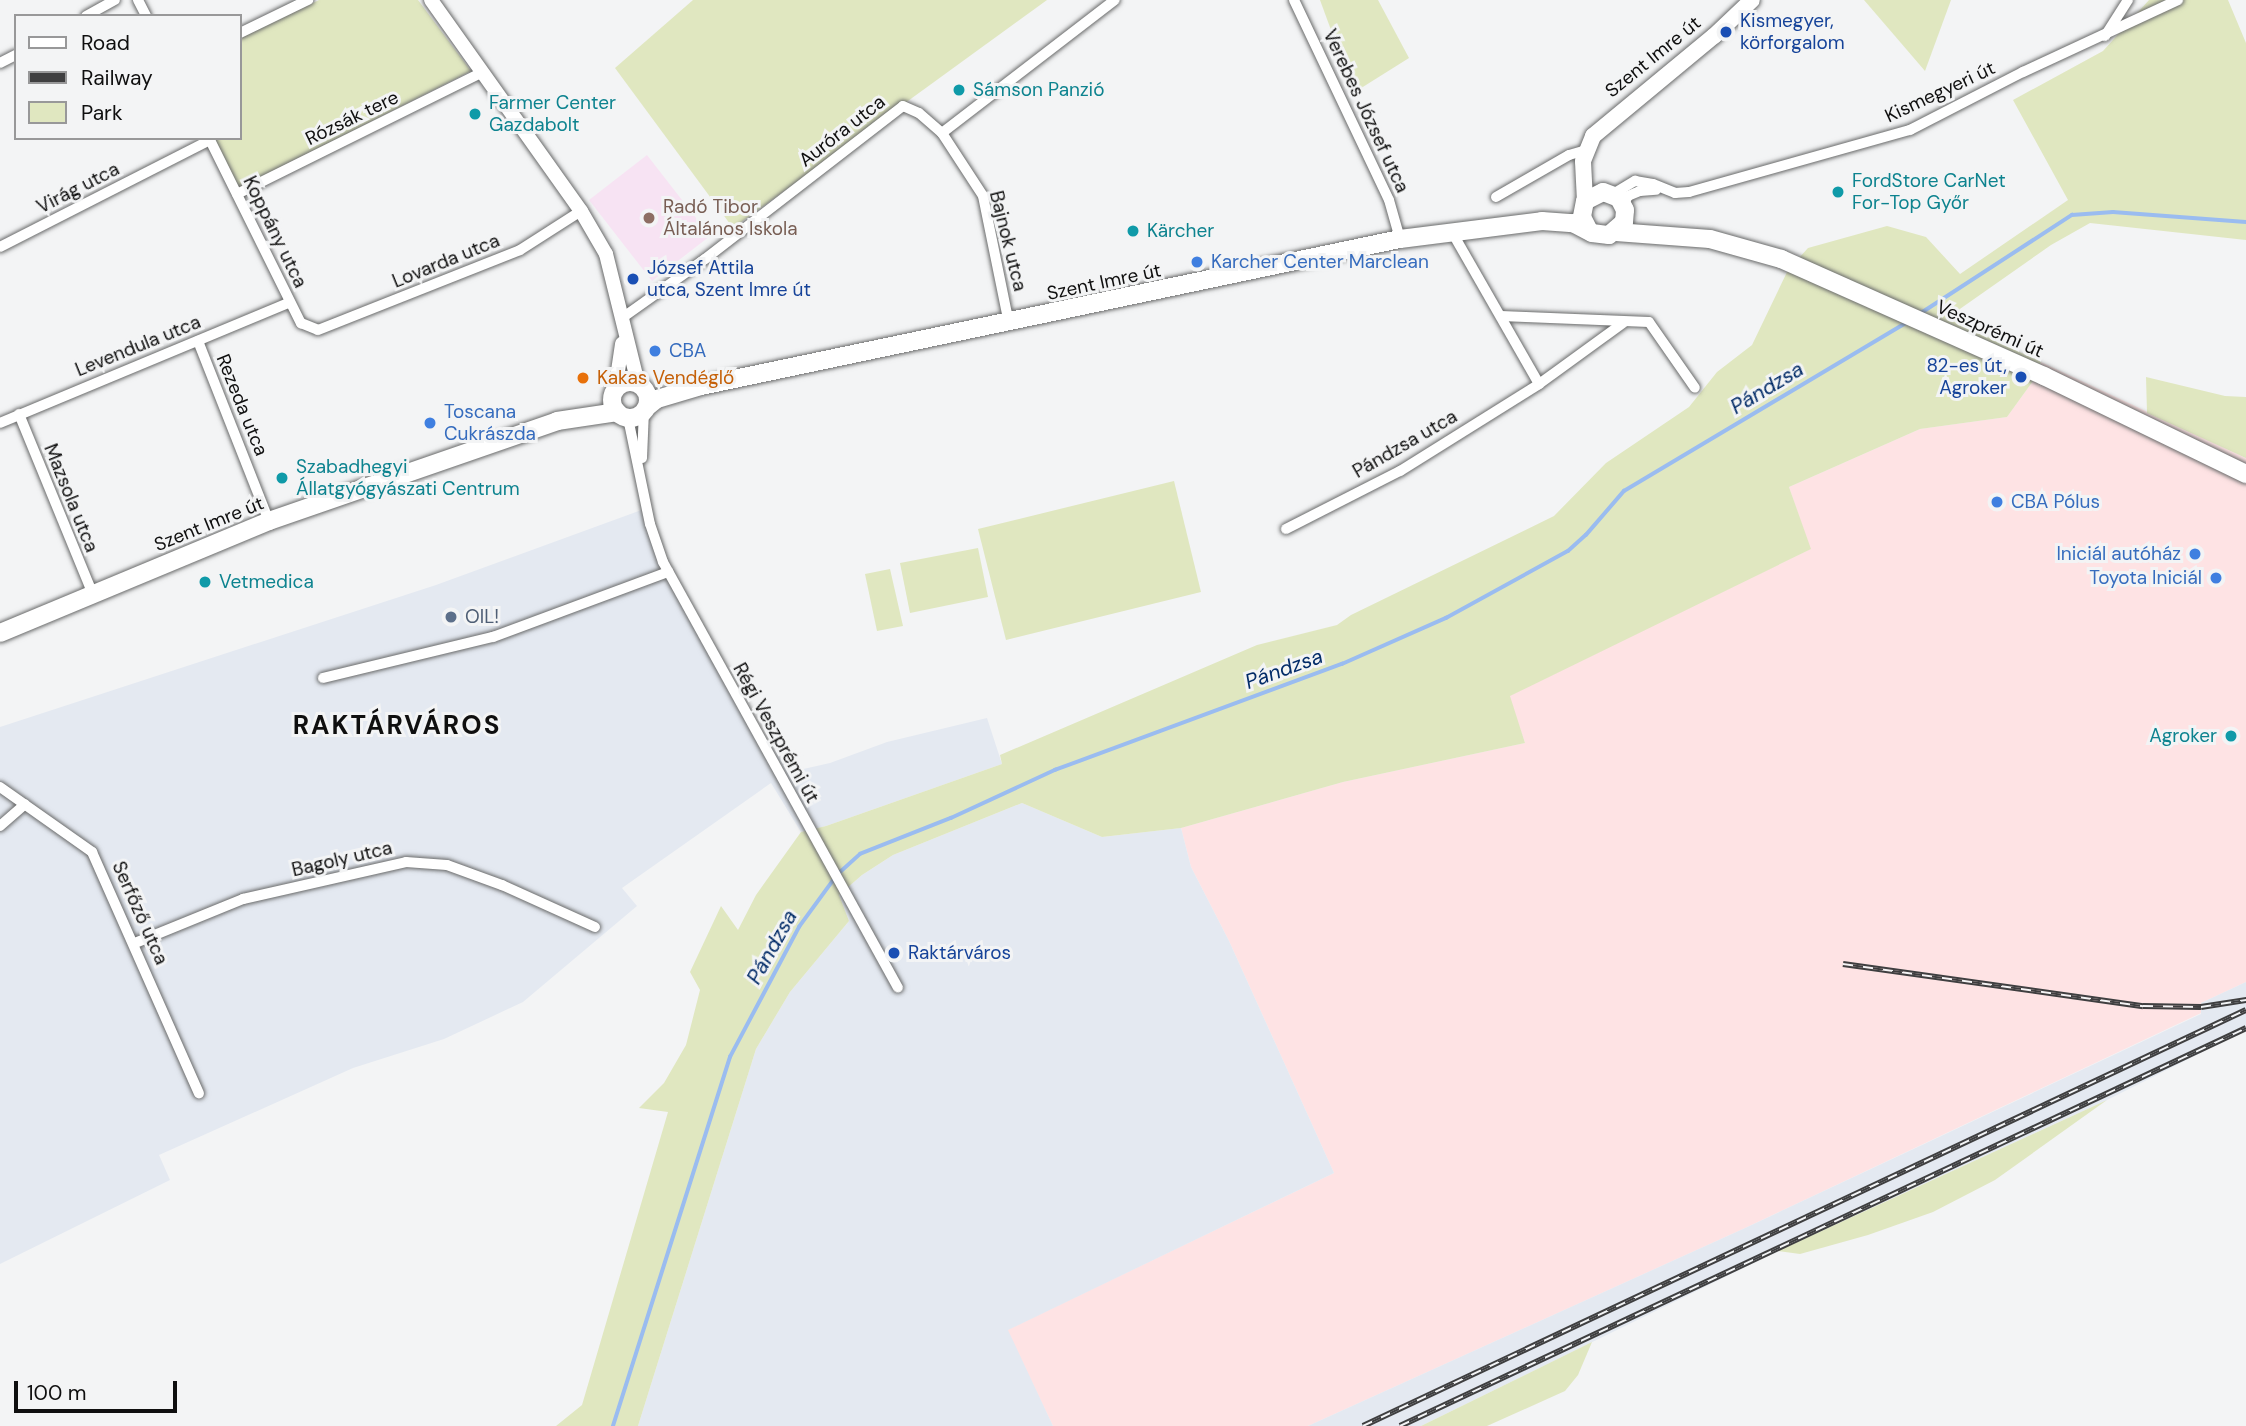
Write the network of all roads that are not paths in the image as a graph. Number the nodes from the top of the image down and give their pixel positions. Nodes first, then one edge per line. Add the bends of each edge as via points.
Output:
1 (115, 0) edge
2 (308, 0) edge
3 (430, 0) edge
4 (440, 0) edge
5 (1115, 0) edge
6 (1294, 0) edge
7 (1752, 0) edge
8 (2128, 0) edge
9 (2178, 0) edge
10 (90, 14) edge
11 (449, 25) junction
12 (242, 32) edge
13 (2105, 36) junction
14 (483, 72) junction
15 (942, 133) junction
16 (207, 140) edge
17 (210, 140) edge
18 (1586, 150) junction
19 (237, 194) junction
20 (1496, 197) dead end
21 (1616, 200) junction
22 (1584, 204) junction
23 (581, 211) junction
24 (1517, 223) junction
25 (1588, 229) junction
26 (1452, 232) junction
27 (1616, 232) junction
28 (1400, 239) junction
29 (1710, 239) junction
30 (0, 247) edge
31 (289, 302) junction
32 (1501, 316) junction
33 (622, 318) junction
34 (1623, 323) junction
35 (1009, 324) junction
36 (318, 330) joint
37 (198, 341) junction
38 (1539, 384) junction
39 (640, 385) junction
40 (701, 386) junction
41 (1695, 388) dead end
42 (627, 405) junction
43 (19, 414) junction
44 (0, 423) edge
45 (2246, 474) edge
46 (643, 489) junction
47 (269, 522) junction
48 (1286, 528) dead end
49 (668, 572) junction
50 (93, 594) junction
51 (0, 633) edge
52 (323, 678) dead end
53 (0, 787) edge
54 (25, 804) junction
55 (0, 825) edge
56 (595, 928) dead end
57 (135, 943) junction
58 (898, 987) dead end
59 (199, 1093) dead end

1 - 10 street
2 - 12 street
3 - 11 street
4 - 11 street
5 - 15 street
6 - 28 street, Verebes József utca via 1389,200
7 - 18 main road, Szent Imre út via 1600,128
8 - 13 street
9 - 13 street, Kismegyeri út
11 - 14 street
13 - 21 street, Kismegyeri út via 1910,130 1689,192 1640,191
14 - 19 street, Rózsák tere
14 - 23 street
15 - 33 street, Auróra utca via 903,106
15 - 35 street, Bajnok utca via 983,196
16 - 30 street, Virág utca
17 - 19 street, Koppány utca
18 - 20 street, Szent Imre út
18 - 21 main road via 1593,179
18 - 22 main road
19 - 31 street, Koppány utca
21 - 22 main road
21 - 27 main road via 1624,222
21 - 29 main road, Veszprémi út via 1643,225 1685,230
22 - 24 main road, Szent Imre út
22 - 25 main road via 1582,217
23 - 33 street via 606,254
23 - 36 street, Lovarda utca via 520,250
24 - 25 main road, Szent Imre út via 1563,221
24 - 26 main road, Szent Imre út
25 - 27 main road via 1601,236
26 - 28 main road, Szent Imre út
26 - 32 street
27 - 29 main road, Veszprémi út
28 - 35 main road, Szent Imre út
29 - 45 main road, Veszprémi út via 1781,259 1891,307
31 - 36 street, Koppány utca via 301,323
31 - 37 street, Levendula utca
32 - 34 street
32 - 38 street
33 - 39 street
33 - 42 street via 621,364
34 - 38 street, Pándzsa utca
34 - 41 street via 1649,322
35 - 40 main road, Szent Imre út
37 - 43 street, Levendula utca
37 - 47 street, Rezeda utca
38 - 48 street, Pándzsa utca via 1400,471
39 - 40 main road, Szent Imre út
39 - 42 main road via 648,396
39 - 42 main road, Szent Imre út via 622,383
40 - 42 main road, Szent Imre út
42 - 46 street, Régi Veszprémi út
42 - 46 street, Régi Veszprémi út
42 - 47 main road, Szent Imre út via 557,421
43 - 44 street, Levendula utca
43 - 50 street, Mazsola utca
46 - 49 street, Régi Veszprémi út
47 - 50 main road, Szent Imre út
49 - 52 street via 493,637
49 - 58 street, Régi Veszprémi út
50 - 51 main road, Szent Imre út
53 - 54 street, Serfőző utca
54 - 55 street
54 - 57 street, Serfőző utca via 92,852
56 - 57 street, Bagoly utca via 458,869 406,862 243,899
57 - 59 street, Serfőző utca

